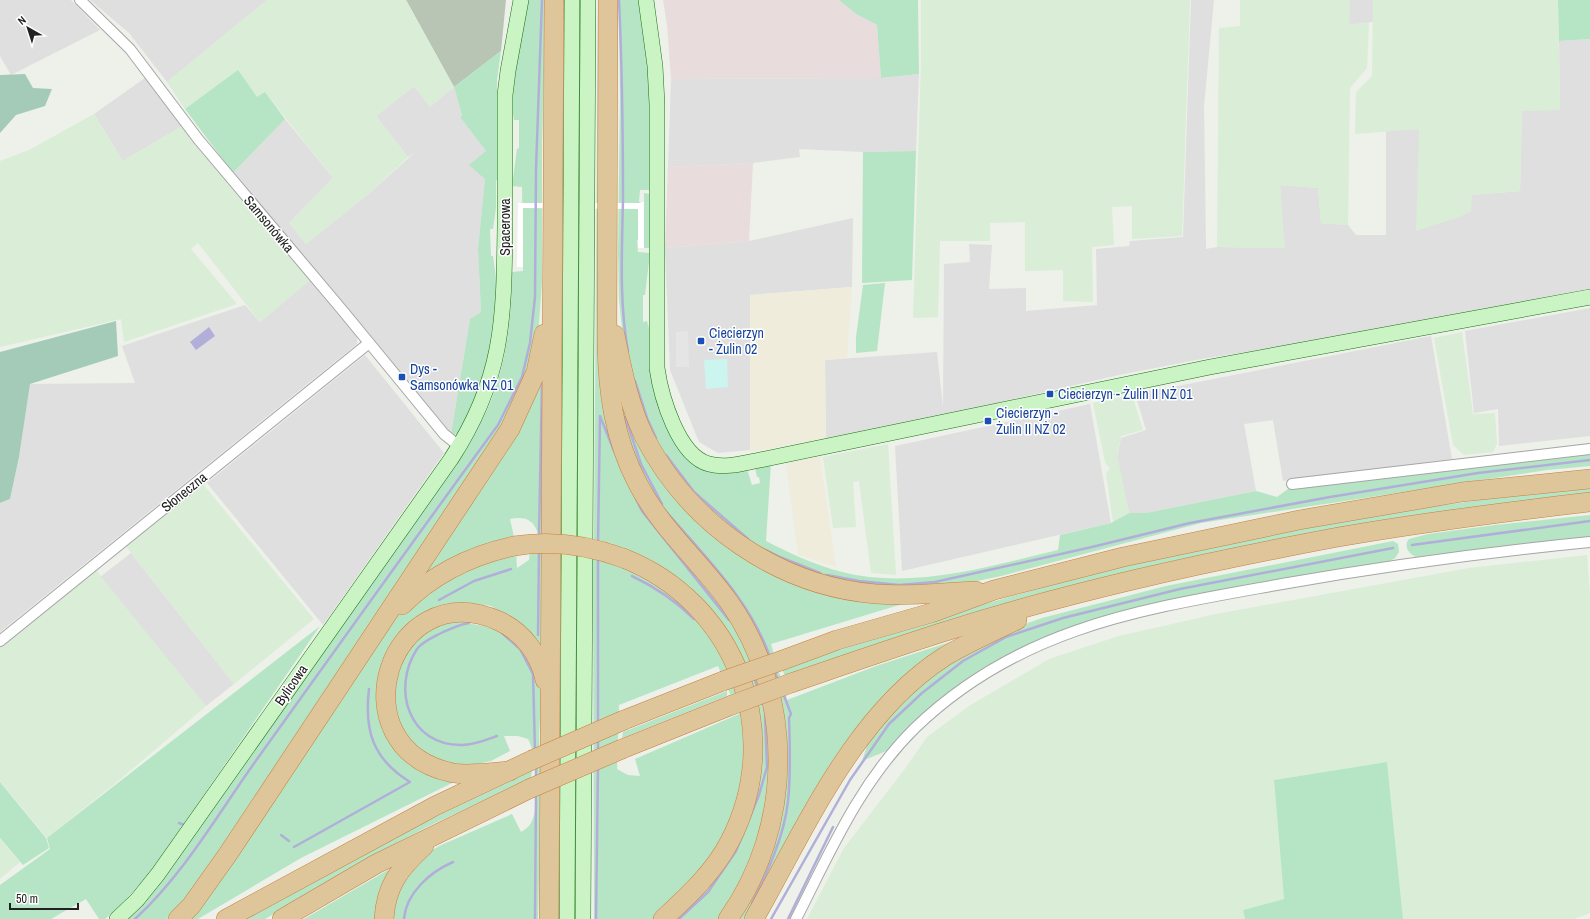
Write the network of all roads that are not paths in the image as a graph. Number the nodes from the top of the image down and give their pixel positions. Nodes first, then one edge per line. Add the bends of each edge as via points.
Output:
1 (80, 0) edge
2 (521, 0) edge
3 (554, 0) edge
4 (572, 0) edge
5 (588, 0) edge
6 (608, 0) edge
7 (646, 0) edge
8 (552, 275) junction
9 (1590, 297) edge
10 (607, 298) junction
11 (369, 343) junction
12 (459, 446) junction
13 (1590, 449) edge
14 (1590, 479) edge
15 (1292, 484) dead end
16 (1590, 502) edge
17 (1590, 542) edge
18 (994, 590) junction
19 (1064, 598) junction
20 (0, 641) edge
21 (359, 657) junction
22 (550, 705) junction
23 (510, 771) junction
24 (438, 832) junction
25 (548, 915) edge
26 (117, 919) edge
27 (178, 919) edge
28 (226, 919) edge
29 (282, 919) edge
30 (384, 919) edge
31 (567, 919) edge
32 (583, 919) edge
33 (663, 919) edge
34 (728, 919) edge
35 (754, 919) edge
36 (796, 919) edge

1 - 11 street, Samsonówka via 134,54 198,139
2 - 12 street, Spacerowa via 505,95 502,327 488,386 474,421
3 - 8 highway
4 - 31 street
5 - 32 street
6 - 10 highway
7 - 9 street via 655,66 657,104 657,368 663,396 676,428 692,454 706,464 723,466 755,462 1210,367
8 - 21 highway via 536,372 510,429
8 - 22 highway
10 - 18 highway via 624,378 644,435 692,506 715,528 762,560 822,584 852,591 906,595
10 - 34 highway via 609,391 614,421 625,456 654,512 716,585 737,614 761,660 774,709 779,755 774,809 757,866
11 - 12 street, Samsonówka via 444,434
11 - 20 street, Słoneczna
12 - 26 street, Bylicowa via 158,874
13 - 15 street
14 - 18 highway via 1462,492 1299,520 1123,557
16 - 19 highway via 1480,515 1333,538 1188,568
17 - 36 street via 1393,565 1214,597 1091,625 1030,648 991,669 953,696 915,728 893,752 845,821
18 - 23 highway, bridge via 931,613 837,640 723,681 624,720
19 - 24 highway, bridge via 941,632 732,705 622,748
19 - 35 highway via 964,646 905,687 863,735 840,768
21 - 27 highway via 207,884
21 - 33 highway, bridge via 393,615 426,584 468,560 514,546 543,543 571,545 624,558 673,585 708,619 723,640 739,671 752,725 753,753 746,799 726,848 706,876
22 - 23 highway via 542,667 531,647 511,627 489,617 462,613 435,619 411,634 394,656 386,678 386,704 394,730 410,751 431,766 454,773
22 - 25 highway
23 - 28 highway via 428,810
24 - 29 highway via 347,879
24 - 30 highway via 407,862 394,880 385,906

